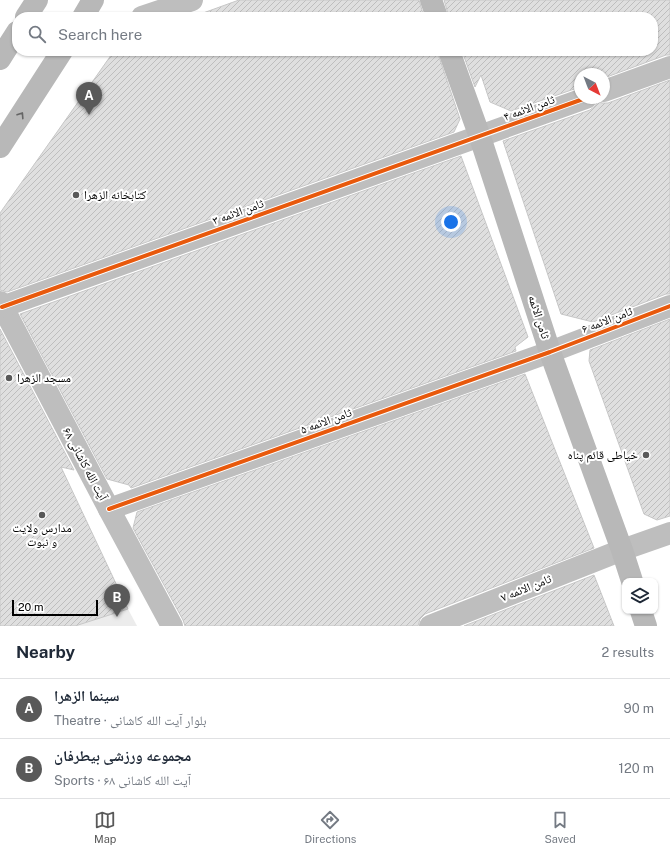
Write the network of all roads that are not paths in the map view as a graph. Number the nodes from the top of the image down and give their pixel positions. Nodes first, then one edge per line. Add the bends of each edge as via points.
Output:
1 (93, 0) edge
2 (192, 0) edge
3 (431, 0) edge
4 (86, 12) edge
5 (157, 12) edge
6 (435, 12) edge
7 (12, 40) edge
8 (59, 56) edge
9 (451, 56) edge
10 (0, 59) edge
11 (670, 67) edge
12 (610, 89) edge
13 (574, 102) edge
14 (480, 137) junction
15 (0, 148) edge
16 (1, 304) edge
17 (670, 306) edge
18 (550, 352) junction
19 (108, 509) junction
20 (670, 533) edge
21 (622, 550) junction
22 (631, 578) edge
23 (642, 614) edge
24 (172, 626) edge
25 (430, 626) edge
26 (646, 626) edge

1 - 4 street
2 - 5 street
3 - 6 street
7 - 10 street
15 -> 8 street
9 - 14 street, ثامن الائمه
11 - 12 street
13 - 14 street, ثامن الائمه ۴
14 - 16 street, ثامن الائمه ۳
14 - 18 street, ثامن الائمه
16 - 19 street, آیت الله کاشانی ۶۸
17 - 18 street, ثامن الائمه ۶
18 - 19 street, ثامن الائمه ۵
18 - 21 street, ثامن الائمه
19 - 24 street, آیت الله کاشانی ۶۸
20 - 21 street, ثامن الائمه ۷
21 - 22 street, ثامن الائمه
21 - 25 street, ثامن الائمه ۷
23 - 26 street

